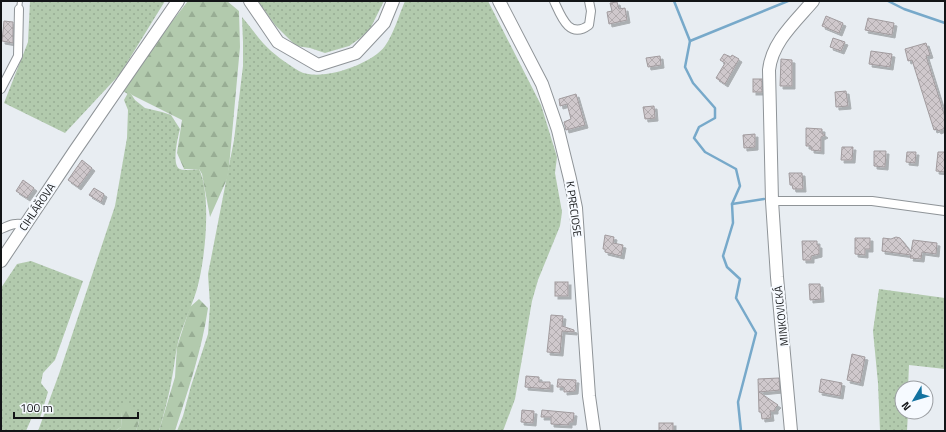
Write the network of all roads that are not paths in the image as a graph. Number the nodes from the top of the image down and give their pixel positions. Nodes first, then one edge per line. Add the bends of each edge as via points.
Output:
1 (178, 1) edge
2 (250, 1) edge
3 (393, 1) edge
4 (499, 1) edge
5 (554, 1) edge
6 (589, 1) edge
7 (813, 1) edge
8 (20, 5) edge
9 (1, 89) edge
10 (772, 201) junction
11 (945, 211) edge
12 (25, 225) junction
13 (1, 228) edge
14 (1, 261) edge
15 (594, 431) edge
16 (791, 431) edge

1 - 12 street, CIHLÁŘOVA
2 - 3 street via 278,42 318,65 356,53 384,24
4 - 15 street, K PRECIOSE via 542,84 558,130 570,180 576,208 589,396
5 - 6 street via 562,18 576,31 583,30 589,25
7 - 10 street, MINKOVICKÁ via 777,44 770,62
8 - 9 street via 18,56
10 - 11 street via 872,201
10 - 16 street, MINKOVICKÁ
12 - 13 street via 19,223
12 - 14 street, CIHLÁŘOVA

